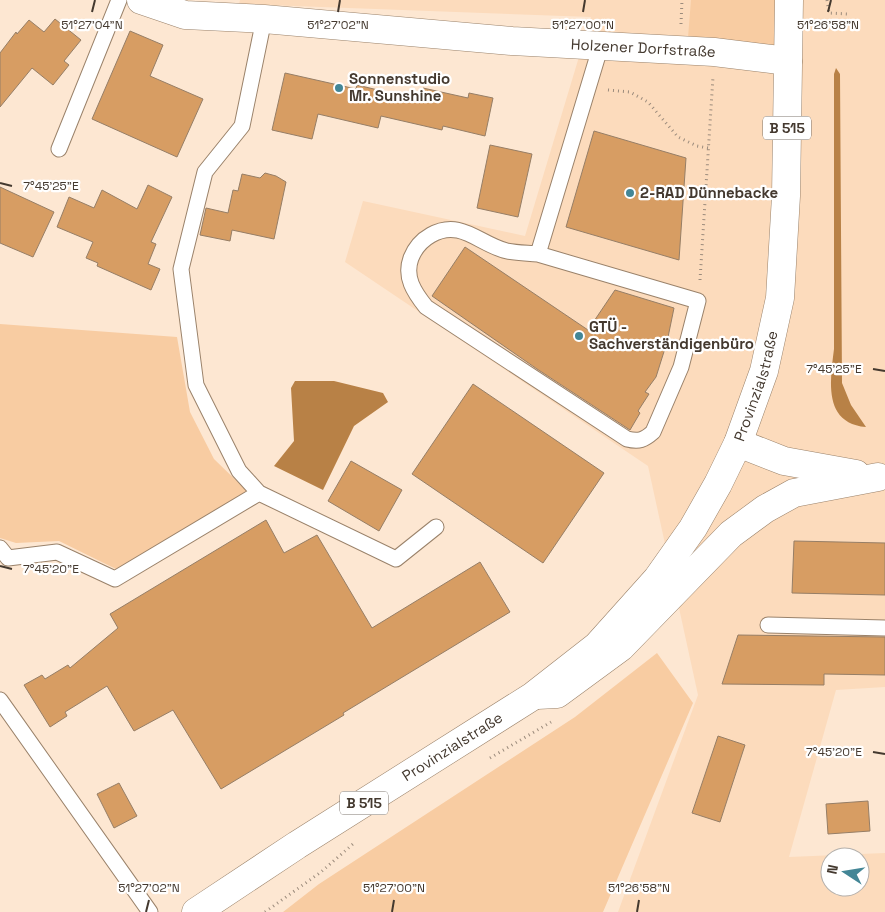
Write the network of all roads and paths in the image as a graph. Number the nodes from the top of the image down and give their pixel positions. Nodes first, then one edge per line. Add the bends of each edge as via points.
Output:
1 (120, 0) edge
2 (141, 0) edge
3 (789, 0) edge
4 (827, 0) edge
5 (848, 14) dead end
6 (264, 19) junction
7 (601, 45) junction
8 (714, 52) junction
9 (788, 61) junction
10 (588, 88) junction
11 (708, 148) junction
12 (59, 149) dead end
13 (538, 254) junction
14 (700, 278) dead end
15 (738, 443) junction
16 (882, 477) edge
17 (259, 493) junction
18 (436, 527) dead end
19 (0, 548) edge
20 (768, 625) dead end
21 (885, 628) edge
22 (533, 696) junction
23 (0, 700) edge
24 (150, 912) edge
25 (196, 912) edge

1 - 12 lane
2 - 6 street, Holzener Dorfstraße via 185,15
3 - 9 street, Provinzialstraße / B 515
4 - 5 path via 829,13
6 - 7 street, Holzener Dorfstraße
6 - 17 lane via 242,126 204,172 181,269 196,385 239,471
7 - 8 street, Holzener Dorfstraße
7 - 10 lane
8 - 9 street, Holzener Dorfstraße
8 - 11 path
9 - 15 street, Provinzialstraße / B 515 via 786,196 780,298 764,371
10 - 11 path via 630,92 648,102 678,137
10 - 13 lane
11 - 14 path
13 - 13 lane via 698,301 681,367 653,432 644,439 627,439 426,307 410,282 408,268 418,245 438,231 466,232 506,251
15 - 16 street via 784,461
15 - 22 street, Provinzialstraße / B 515 via 694,528 657,578 596,646
16 - 22 street, Provinzialstraße via 794,492 765,509 732,534 621,647 557,694
17 - 18 lane via 396,559
17 - 19 lane via 115,579 57,552 8,558
20 - 21 lane
22 - 25 street, Provinzialstraße / B 515
23 - 24 lane

